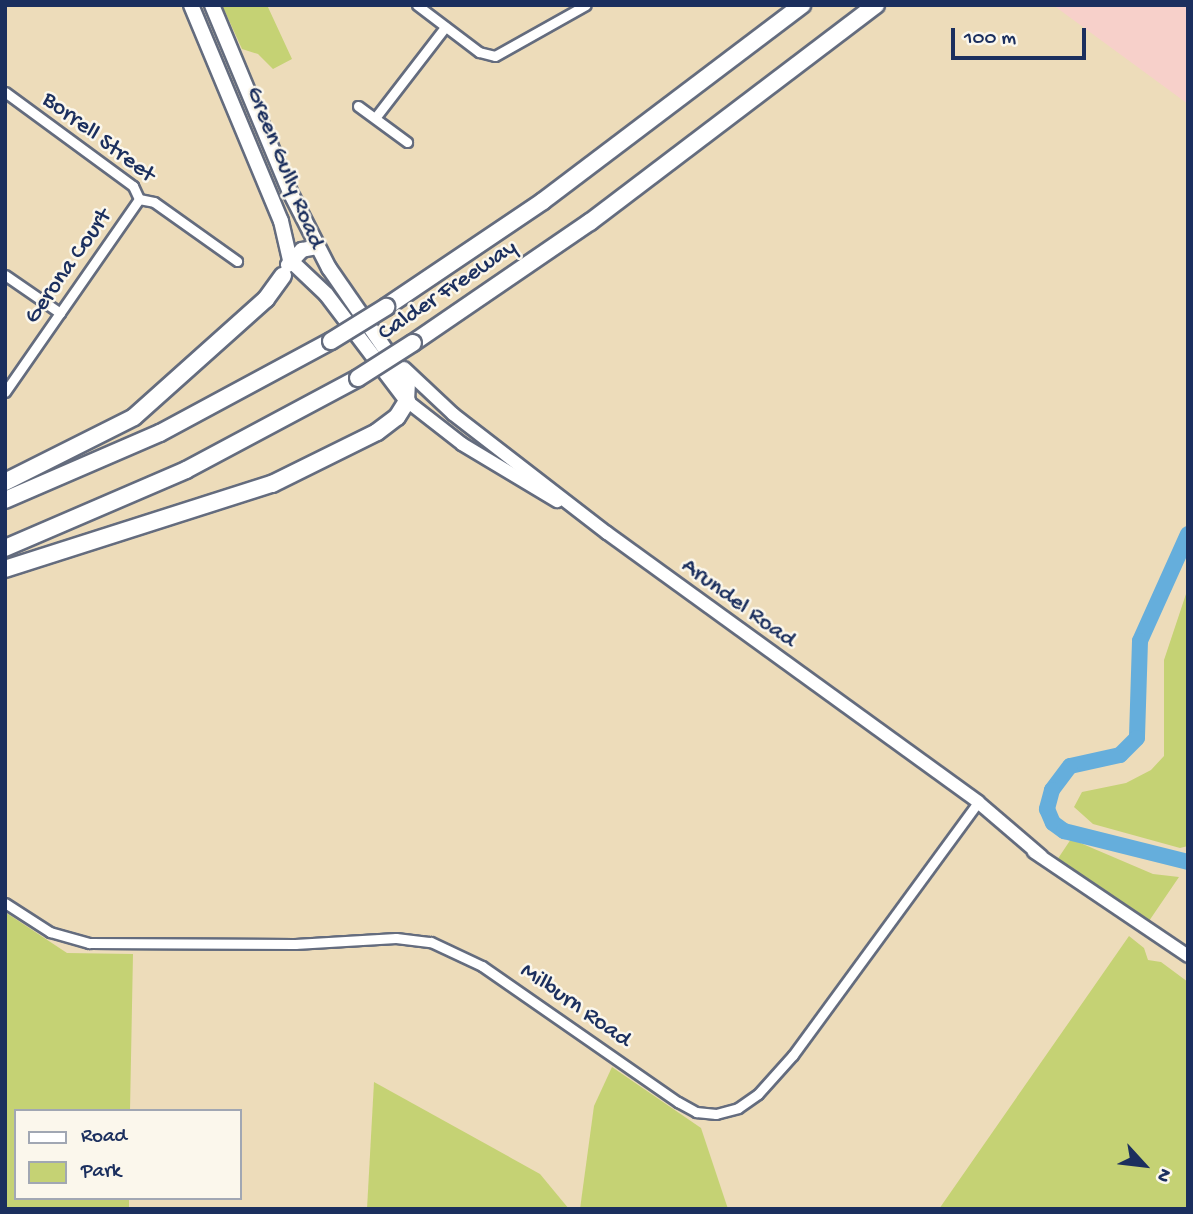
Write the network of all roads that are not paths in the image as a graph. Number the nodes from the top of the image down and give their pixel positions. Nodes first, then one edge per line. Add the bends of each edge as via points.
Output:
1 (191, 5) edge
2 (212, 5) edge
3 (417, 5) edge
4 (586, 5) edge
5 (802, 5) edge
6 (876, 5) edge
7 (445, 27) junction
8 (5, 92) edge
9 (358, 106) dead end
10 (375, 118) junction
11 (407, 142) dead end
12 (139, 199) junction
13 (318, 247) junction
14 (290, 260) junction
15 (237, 261) dead end
16 (5, 275) edge
17 (283, 276) joint
18 (345, 294) junction
19 (60, 313) junction
20 (411, 376) joint
21 (5, 392) edge
22 (407, 401) junction
23 (5, 482) edge
24 (5, 500) edge
25 (607, 534) junction
26 (5, 548) edge
27 (5, 569) edge
28 (976, 806) junction
29 (5, 903) edge
30 (1188, 956) edge

1 - 14 main road, Green Gully Road via 261,170
2 - 13 main road, Green Gully Road
3 - 7 street
4 - 7 street via 495,56 480,52
5 - 24 highway, Calder Freeway, bridge via 543,201 386,307 198,414
6 - 26 highway, Calder Freeway, bridge via 590,222 413,343 186,470
7 - 10 street
8 - 12 street, Borrell Street via 133,186
9 - 10 street
10 - 11 street
12 - 15 street, Borrell Street via 154,202
12 - 19 street, Gerona Court
13 - 14 main road via 302,250
13 - 18 main road, Green Gully Road
14 - 17 main road
14 - 22 main road, Green Gully Road via 326,294
16 - 19 street
17 - 23 highway via 266,299 141,411
18 - 20 street, Green Gully Road
18 - 22 main road via 408,382
19 - 21 street, Gerona Court
20 - 25 street, Arundel Road
22 - 25 street, Arundel Road via 462,444
22 - 27 highway via 397,417 377,432 272,484
25 - 28 street, Arundel Road
28 - 29 street, Milburn Road via 785,1065 748,1102 716,1114 688,1108 490,971 432,942 396,938 295,944 89,943 50,932
28 - 30 street, Arundel Road

